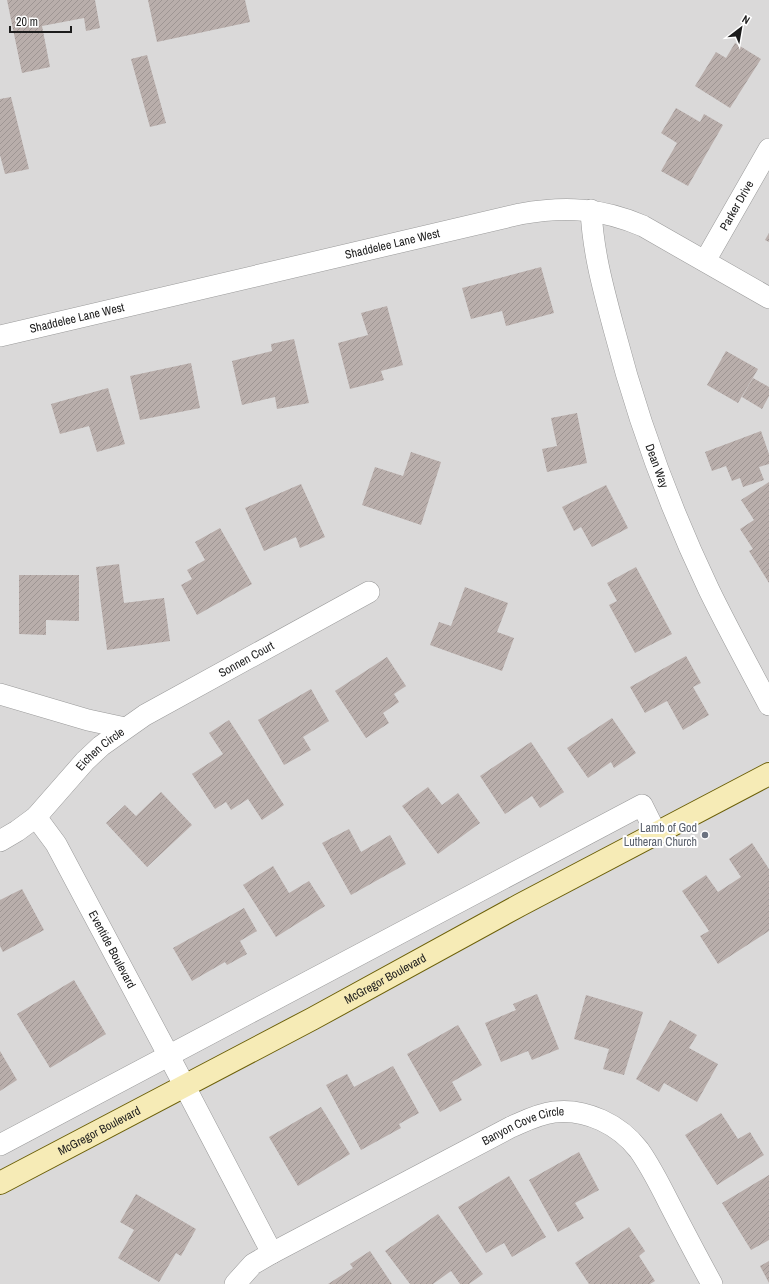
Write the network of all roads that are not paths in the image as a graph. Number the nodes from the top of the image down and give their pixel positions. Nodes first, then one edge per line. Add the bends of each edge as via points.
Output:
1 (769, 149) edge
2 (591, 210) junction
3 (705, 261) junction
4 (769, 298) edge
5 (0, 336) edge
6 (369, 592) dead end
7 (0, 694) edge
8 (769, 705) edge
9 (125, 728) junction
10 (768, 777) edge
11 (36, 817) junction
12 (656, 833) junction
13 (0, 842) edge
14 (169, 1056) junction
15 (185, 1085) junction
16 (0, 1145) edge
17 (0, 1183) edge
18 (272, 1253) junction
19 (235, 1284) edge
20 (712, 1284) edge

1 - 3 street, Parker Drive
2 - 3 street, Shaddelee Lane West via 643,226
2 - 5 street, Shaddelee Lane West via 544,210 520,214
2 - 8 street, Dean Way via 596,258 622,360 655,463 709,590
3 - 4 street, Shaddelee Lane West
6 - 9 street, Sonnen Court via 165,703
7 - 9 street, Eichen Circle
9 - 11 street, Eichen Circle via 85,761
10 - 12 main road, McGregor Boulevard
11 - 13 street, Eichen Circle
11 - 14 street, Eventide Boulevard via 56,844
12 - 14 street via 642,805
12 - 15 main road, McGregor Boulevard
14 - 15 street, Eventide Boulevard
14 - 16 street
15 - 17 main road, McGregor Boulevard
15 - 18 street
18 - 19 street, Banyon Cove Circle via 253,1264
18 - 20 street, Banyon Cove Circle via 533,1117 554,1112 578,1113 603,1120 622,1132 638,1149

